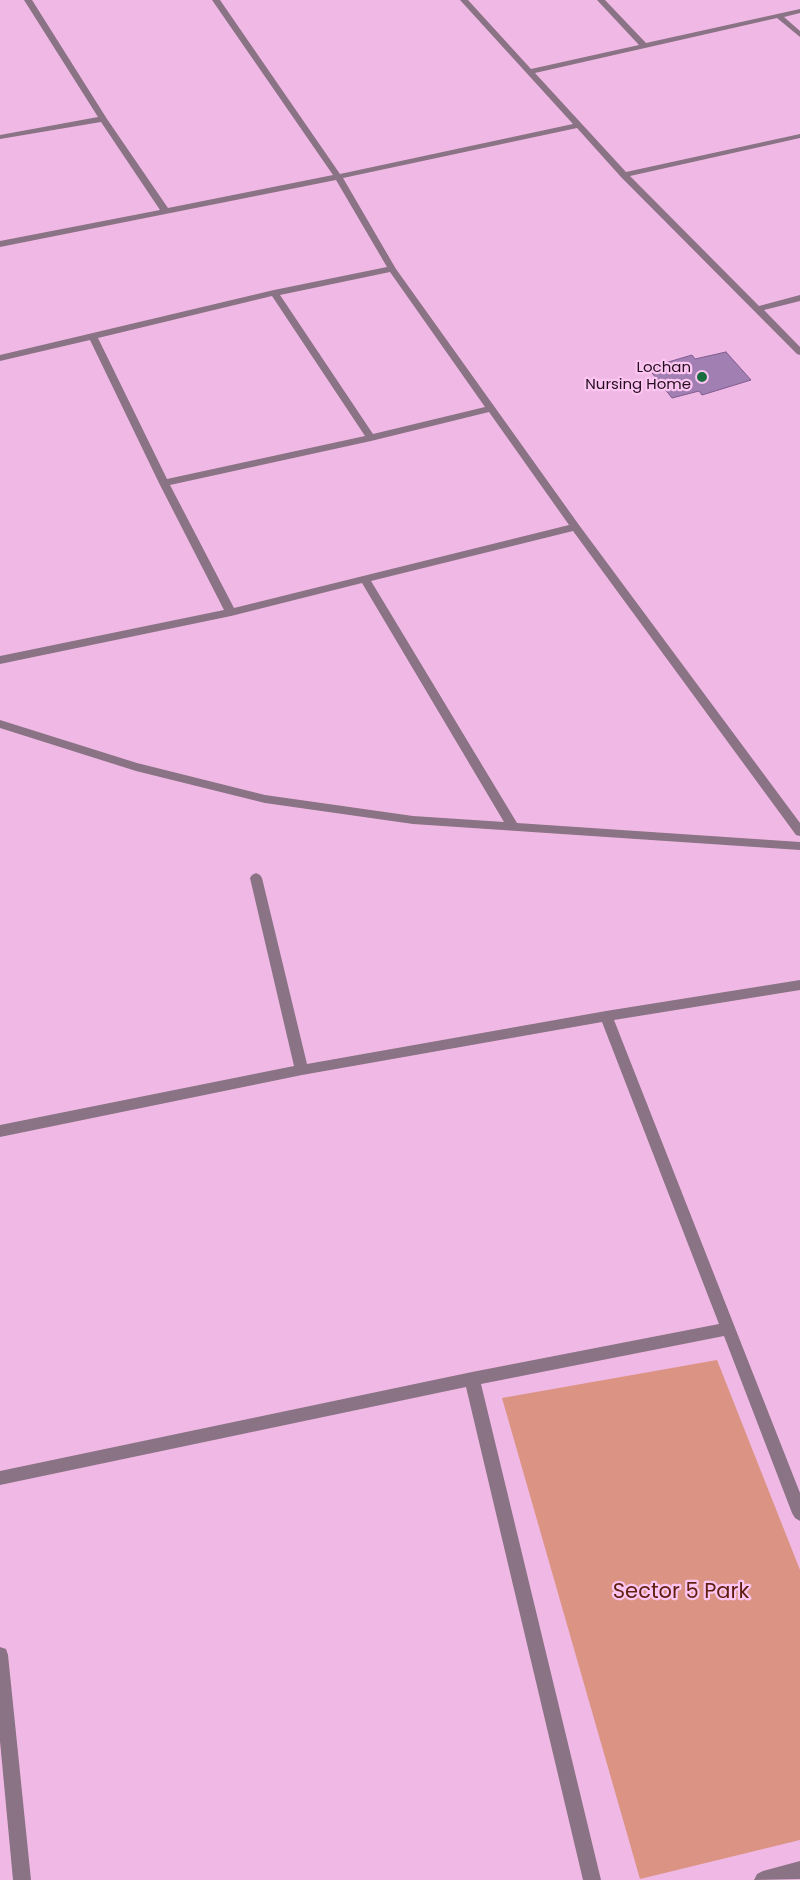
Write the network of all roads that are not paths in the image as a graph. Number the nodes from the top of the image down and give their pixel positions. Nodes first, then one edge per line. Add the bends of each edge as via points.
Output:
1 (28, 0) edge
2 (216, 0) edge
3 (464, 0) edge
4 (601, 0) edge
5 (800, 11) edge
6 (779, 16) junction
7 (800, 35) edge
8 (644, 46) junction
9 (531, 71) junction
10 (103, 119) junction
11 (580, 125) junction
12 (800, 136) edge
13 (0, 137) edge
14 (624, 175) junction
15 (338, 177) junction
16 (166, 210) junction
17 (0, 244) edge
18 (392, 269) junction
19 (274, 293) junction
20 (800, 298) edge
21 (758, 309) junction
22 (93, 338) junction
23 (800, 352) edge
24 (0, 358) edge
25 (491, 409) junction
26 (371, 438) junction
27 (164, 484) junction
28 (575, 527) junction
29 (365, 580) junction
30 (232, 612) junction
31 (0, 660) edge
32 (0, 724) edge
33 (514, 828) junction
34 (800, 832) edge
35 (800, 846) edge
36 (256, 878) dead end
37 (800, 985) edge
38 (606, 1016) junction
39 (302, 1070) junction
40 (0, 1131) edge
41 (727, 1328) junction
42 (472, 1379) junction
43 (0, 1478) edge
44 (800, 1513) edge
45 (0, 1655) edge
46 (800, 1870) edge
47 (22, 1880) edge
48 (592, 1880) edge
49 (763, 1880) edge

1 - 10 street
2 - 15 street
3 - 9 street
4 - 8 street
5 - 6 street
6 - 7 street
6 - 8 street
8 - 9 street
9 - 11 street
10 - 13 street
10 - 16 street
11 - 14 street
11 - 15 street
12 - 14 street
14 - 21 street
15 - 16 street
15 - 18 street
16 - 17 street
18 - 19 street
18 - 25 street
19 - 22 street
19 - 26 street
20 - 21 street
21 - 23 street
22 - 24 street
22 - 27 street
25 - 26 street
25 - 28 street
26 - 27 street
27 - 30 street
28 - 29 street
28 - 34 street
29 - 30 street
29 - 33 street
30 - 31 street
32 - 33 street via 136,767 266,798 414,820
33 - 35 street
36 - 39 street
37 - 38 street
38 - 39 street
38 - 41 street
39 - 40 street
41 - 42 street
41 - 44 street
42 - 43 street
42 - 48 street
45 - 47 street
46 - 49 street

